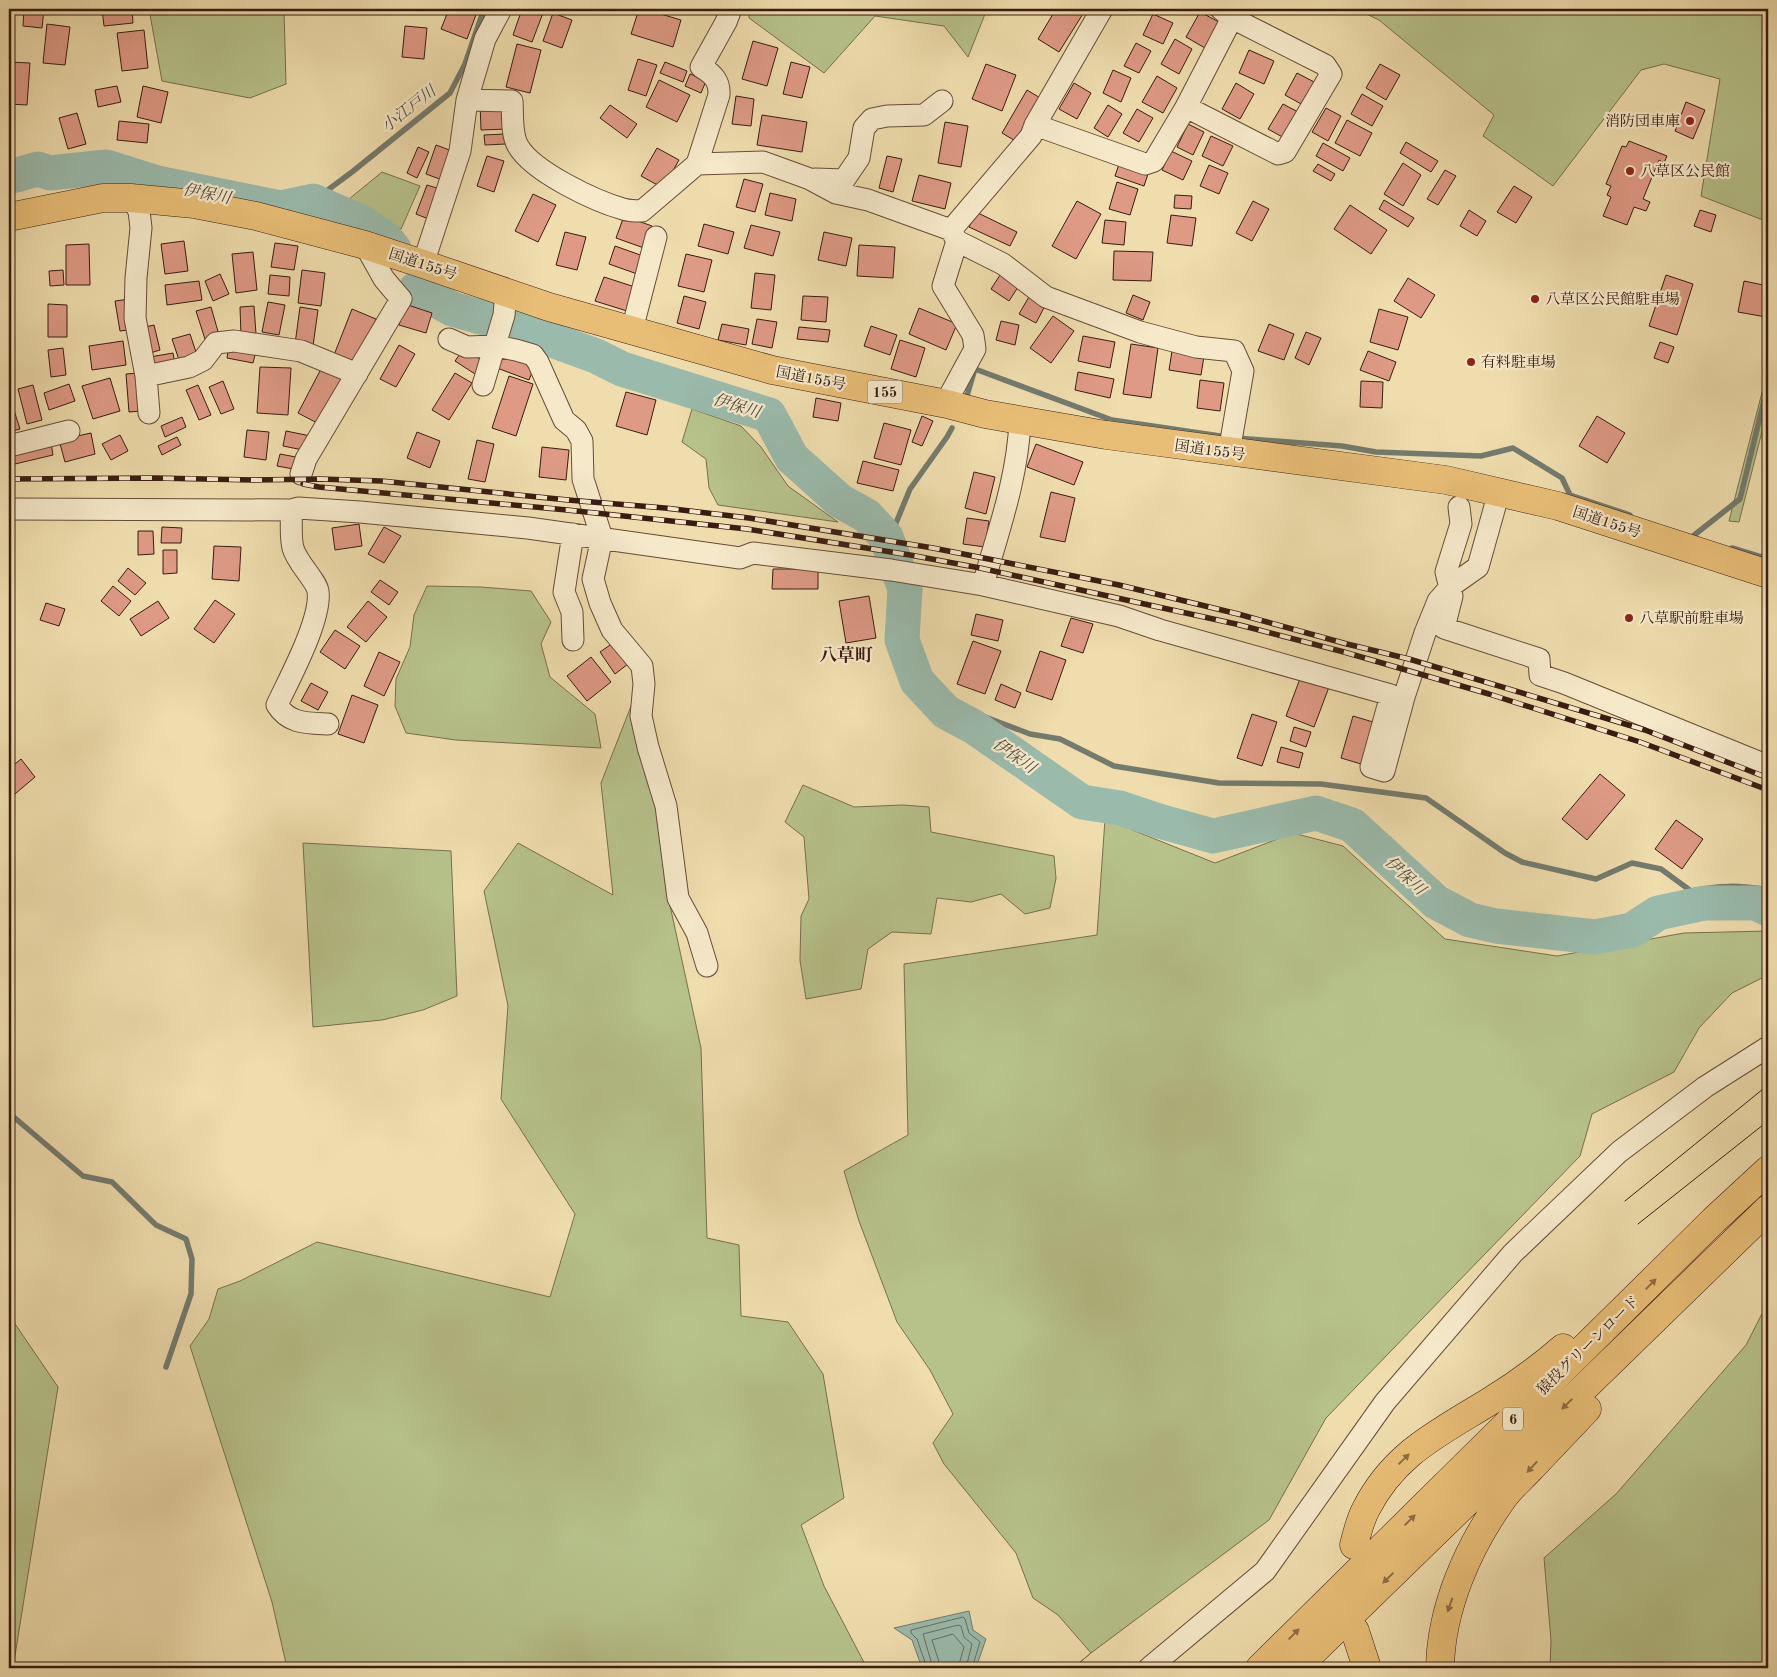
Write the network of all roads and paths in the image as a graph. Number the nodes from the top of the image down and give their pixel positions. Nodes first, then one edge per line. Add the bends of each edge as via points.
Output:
1 (501, 9) edge
2 (731, 9) edge
3 (1102, 9) edge
4 (1227, 14) edge
5 (467, 100) junction
6 (942, 101) dead end
7 (1186, 107) junction
8 (1035, 125) junction
9 (697, 164) junction
10 (810, 179) junction
11 (131, 198) junction
12 (9, 217) edge
13 (954, 235) junction
14 (656, 237) dead end
15 (365, 245) junction
16 (424, 264) junction
17 (501, 321) junction
18 (632, 330) junction
19 (449, 338) dead end
20 (357, 374) junction
21 (146, 376) junction
22 (483, 385) dead end
23 (947, 404) junction
24 (149, 413) dead end
25 (1020, 420) junction
26 (69, 431) dead end
27 (1231, 440) junction
28 (9, 446) edge
29 (300, 474) dead end
30 (1499, 492) junction
31 (1459, 507) dead end
32 (9, 509) edge
33 (291, 510) junction
34 (572, 534) junction
35 (602, 538) junction
36 (1768, 574) edge
37 (983, 585) junction
38 (1450, 586) junction
39 (573, 640) dead end
40 (328, 724) dead end
41 (1768, 766) edge
42 (707, 966) dead end
43 (1768, 1047) edge
44 (1768, 1170) edge
45 (1761, 1216) edge
46 (1620, 1315) junction
47 (1354, 1545) dead end
48 (1355, 1631) dead end
49 (1149, 1668) edge
50 (1260, 1668) edge
51 (1296, 1668) edge
52 (1367, 1668) edge
53 (1440, 1668) edge

1 - 5 street via 485,39
2 - 9 street via 701,67 716,78 720,86
3 - 8 street
4 - 7 street
4 - 7 street via 1325,65 1331,74 1285,152 1278,154
5 - 9 street via 512,101 514,138 529,159 559,182 624,210 642,211
5 - 16 street via 460,151
6 - 10 street via 924,115 872,119 864,128 858,158 844,180
7 - 8 street via 1154,161 1145,164
8 - 13 street via 1031,136
9 - 10 street via 763,162
10 - 13 street via 836,192 868,200
11 - 12 main road, 国道155号 / 155 via 103,198
11 - 15 main road, 国道155号 / 155 via 194,204 256,216
11 - 21 street via 138,211 141,228 135,318
13 - 23 street via 942,286 974,335 975,348
13 - 27 street via 1002,264 1046,297 1140,332 1196,347 1234,351 1243,371
14 - 18 street
15 - 16 main road, 国道155号 / 155
15 - 20 street via 384,279 401,299
16 - 17 main road, 国道155号 / 155
17 - 18 main road, 国道155号 / 155 via 549,307
17 - 19 street via 467,347
17 - 22 street
17 - 35 street via 538,362 564,420 576,430 582,441 583,480
18 - 23 main road, 国道155号 / 155 via 772,370
20 - 21 street via 301,351 234,341 216,343 203,360 189,367
20 - 29 street
21 - 24 street
23 - 25 main road, 国道155号 / 155
25 - 27 main road, 国道155号 / 155 via 1106,436
25 - 37 street via 1010,492
26 - 28 street
27 - 30 main road, 国道155号 / 155
30 - 36 main road, 国道155号 / 155 via 1558,506
30 - 38 street via 1478,566
31 - 38 street via 1461,524 1446,572
32 - 33 street
33 - 34 street via 360,512
33 - 40 street via 293,548 318,590 318,609 277,705 283,714 303,723
34 - 35 street
34 - 39 street via 564,592 572,612
35 - 37 street via 740,558 752,553 891,570
35 - 42 street via 593,579 612,630 642,666 641,716 666,806 678,898 697,933
37 - 38 street via 1119,616 1391,695 1371,767 1384,770 1425,633 1438,601
38 - 41 street via 1452,596 1444,628 1539,659 1540,675
43 - 49 street via 1704,1087 1618,1152 1513,1253 1384,1402 1266,1571
46 -> 44 main road, 猿投グリーンロード / 6
45 -> 51 main road, 猿投グリーンロード / 6
45 -> 53 main road via 1608,1387 1504,1497 1482,1530 1462,1573 1448,1612
47 -> 46 main road via 1365,1510 1383,1480 1405,1456 1494,1399 1572,1340
50 -> 46 main road, 猿投グリーンロード / 6
48 - 52 main road

